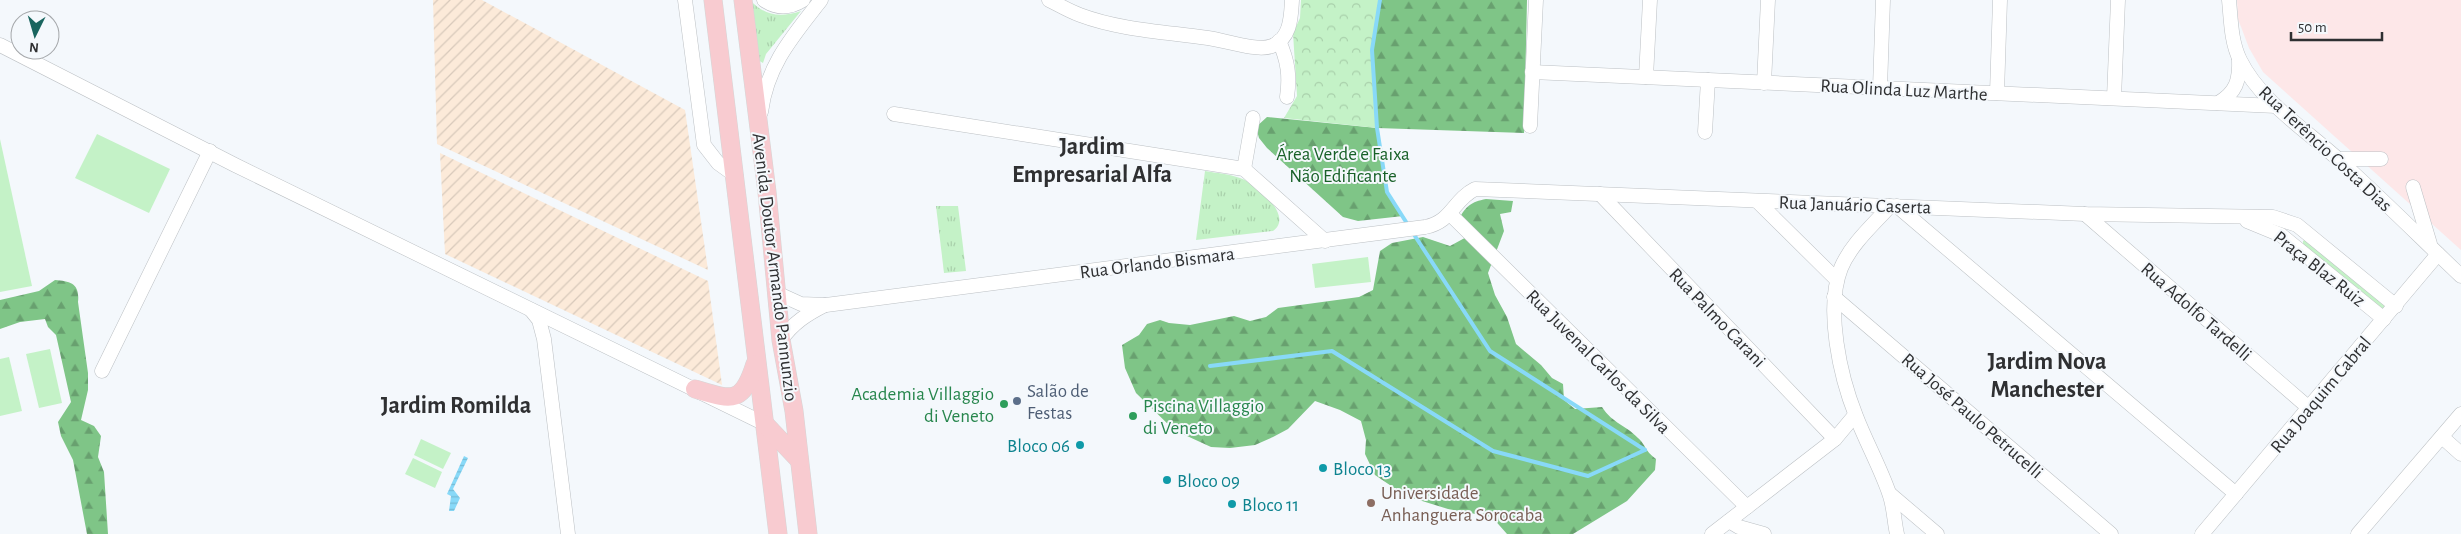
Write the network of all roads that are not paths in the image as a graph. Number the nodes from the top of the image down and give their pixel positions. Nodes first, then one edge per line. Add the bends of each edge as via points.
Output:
1 (685, 0) edge
2 (713, 0) edge
3 (743, 0) edge
4 (764, 0) edge
5 (804, 0) edge
6 (820, 0) edge
7 (1049, 0) edge
8 (1292, 0) edge
9 (1536, 0) edge
10 (1650, 0) edge
11 (1768, 0) edge
12 (1883, 0) edge
13 (2000, 0) edge
14 (2118, 0) edge
15 (2229, 0) edge
16 (1279, 41) junction
17 (0, 45) edge
18 (2240, 59) junction
19 (1532, 72) junction
20 (1646, 77) junction
21 (1708, 80) junction
22 (1764, 82) junction
23 (1880, 88) junction
24 (1997, 93) junction
25 (1287, 97) dead end
26 (2114, 98) junction
27 (2218, 103) junction
28 (2276, 106) junction
29 (894, 114) dead end
30 (1253, 118) dead end
31 (1530, 126) dead end
32 (759, 132) junction
33 (1705, 132) dead end
34 (210, 151) junction
35 (2338, 159) junction
36 (2381, 159) dead end
37 (1244, 168) junction
38 (736, 176) junction
39 (2413, 187) dead end
40 (1475, 189) joint
41 (1600, 194) junction
42 (1757, 200) junction
43 (1893, 206) junction
44 (1450, 214) junction
45 (2085, 214) junction
46 (2235, 217) junction
47 (1300, 218) junction
48 (770, 223) junction
49 (741, 229) junction
50 (1325, 241) junction
51 (1293, 245) junction
52 (2435, 251) junction
53 (744, 256) junction
54 (774, 259) junction
55 (2461, 276) edge
56 (1837, 280) junction
57 (779, 294) junction
58 (1834, 297) junction
59 (826, 305) junction
60 (2396, 306) junction
61 (528, 307) junction
62 (2384, 319) junction
63 (579, 333) junction
64 (782, 340) junction
65 (546, 350) junction
66 (756, 359) junction
67 (102, 371) dead end
68 (695, 389) junction
69 (2309, 408) junction
70 (2461, 414) edge
71 (1855, 415) junction
72 (765, 424) junction
73 (2442, 437) junction
74 (1835, 439) junction
75 (2461, 454) edge
76 (799, 460) junction
77 (1890, 494) junction
78 (2236, 494) junction
79 (1747, 507) junction
80 (1729, 521) junction
81 (2365, 532) edge
82 (568, 534) edge
83 (778, 534) edge
84 (808, 534) edge
85 (1712, 534) edge
86 (1764, 534) edge
87 (1897, 534) edge
88 (1937, 534) edge
89 (2111, 534) edge
90 (2202, 534) edge

1 - 38 street via 704,145 718,163
2 - 38 main road, Avenida Doutor Armando Pannunzio
3 - 32 main road, Avenida Doutor Armando Pannunzio
4 - 5 street via 780,6 795,5
6 - 32 street via 785,47 770,74
7 - 16 street via 1080,15 1136,28 1259,48
8 - 16 street via 1291,24
9 - 19 street
10 - 20 street
11 - 22 street
12 - 23 street
13 - 24 street
14 - 26 street
15 - 18 street, Rua Terêncio Costa Dias via 2234,42
16 - 25 street via 1290,77
17 - 34 street
18 - 27 street via 2237,86
18 - 28 street, Rua Terêncio Costa Dias
19 - 20 street, Rua Olinda Luz Marthe
19 - 31 street
20 - 21 street, Rua Olinda Luz Marthe
21 - 22 street, Rua Olinda Luz Marthe
21 - 33 street
22 - 23 street, Rua Olinda Luz Marthe
23 - 24 street, Rua Olinda Luz Marthe
24 - 26 street, Rua Olinda Luz Marthe
26 - 27 street, Rua Olinda Luz Marthe
27 - 28 street, Rua Olinda Luz Marthe
28 - 35 street, Rua Terêncio Costa Dias
29 - 37 street
30 - 37 street
32 - 48 main road, Avenida Doutor Armando Pannunzio
34 - 61 street
34 - 67 street
35 - 36 street
35 - 52 street, Rua Terêncio Costa Dias
37 - 47 street
38 - 49 main road, Avenida Doutor Armando Pannunzio
39 - 52 street
40 - 41 street, Rua Januário Caserta
40 - 44 street, Rua Orlando Bismara via 1467,193
41 - 42 street, Rua Januário Caserta
41 - 74 street, Rua Palmo Carani
42 - 43 street, Rua Januário Caserta
42 - 56 street
43 - 45 street, Rua Januário Caserta
43 - 56 street via 1850,250
43 - 78 street
44 - 50 street, Rua Orlando Bismara via 1435,225
44 - 79 street, Rua Juvenal Carlos da Silva
45 - 46 street, Rua Januário Caserta
45 - 69 street, Rua Adolfo Tardelli
46 - 60 street, Praça Blaz Ruiz via 2273,217 2297,225
46 - 62 street, Praça Blaz Ruiz via 2281,235
47 - 50 street
47 - 51 street via 1302,224
48 - 49 main road via 752,232
48 - 54 main road, Avenida Doutor Armando Pannunzio
49 - 53 main road, Avenida Doutor Armando Pannunzio
50 - 51 street, Rua Orlando Bismara
51 - 59 street, Rua Orlando Bismara
52 - 55 street, Rua Terêncio Costa Dias
52 - 60 street, Rua Joaquim Cabral
53 - 54 main road via 754,249 763,250
53 - 66 main road, Avenida Doutor Armando Pannunzio
54 - 57 main road, Avenida Doutor Armando Pannunzio
56 - 58 street
57 - 59 street, Rua Orlando Bismara via 801,304
57 - 64 main road, Avenida Doutor Armando Pannunzio
58 - 71 street via 1841,364
58 - 89 street, Rua José Paulo Petrucelli
59 - 64 street, Rua Orlando Bismara via 803,316
60 - 62 street, Rua Joaquim Cabral
61 - 63 street
61 - 65 street via 538,320
62 - 69 street, Rua Joaquim Cabral
63 - 65 street via 557,332
63 - 68 street
64 - 76 main road, Avenida Doutor Armando Pannunzio
65 - 82 street
66 - 68 main road via 748,385 739,394 727,398
66 - 72 main road, Avenida Doutor Armando Pannunzio
68 - 72 street
69 - 78 street, Rua Joaquim Cabral
70 - 73 street
71 - 74 street
71 - 77 street
72 - 76 main road
72 - 83 main road, Avenida Doutor Armando Pannunzio
73 - 75 street
73 - 81 street
74 - 79 street
76 - 84 main road, Avenida Doutor Armando Pannunzio
77 - 87 street
77 - 88 street
78 - 90 street, Rua Joaquim Cabral
79 - 80 street
80 - 85 street
80 - 86 street

